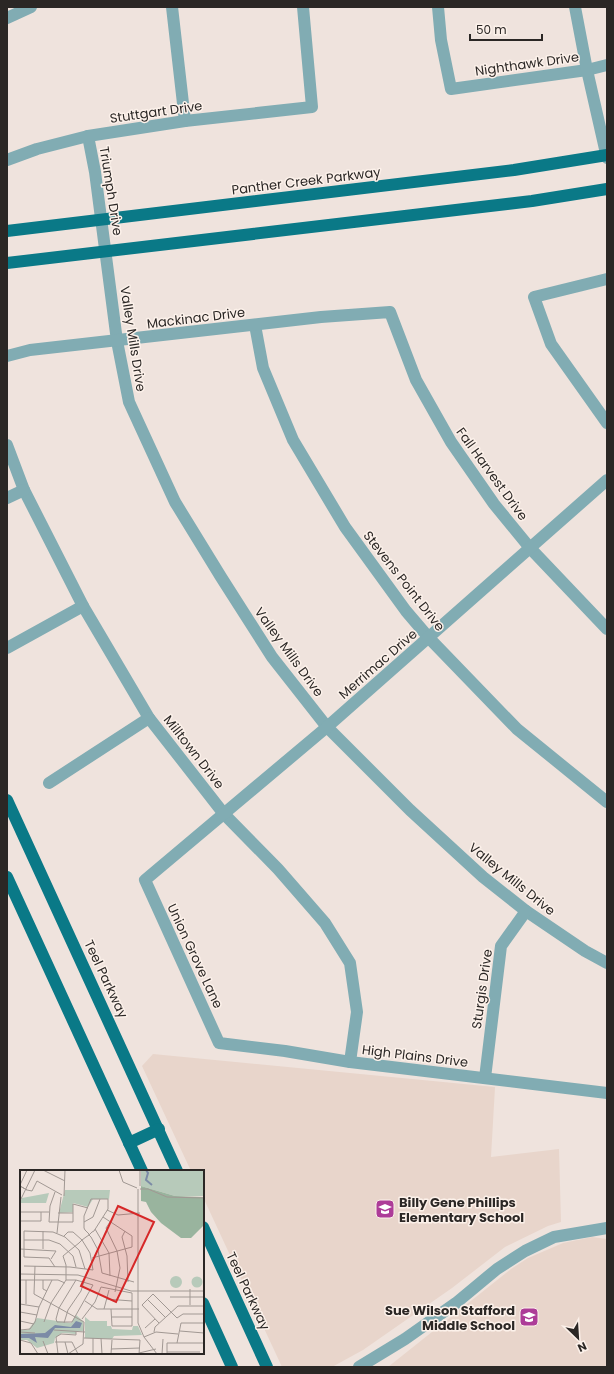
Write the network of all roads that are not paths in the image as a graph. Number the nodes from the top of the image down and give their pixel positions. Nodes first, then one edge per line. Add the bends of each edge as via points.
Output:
1 (31, 7) edge
2 (172, 7) edge
3 (303, 7) edge
4 (438, 7) edge
5 (576, 7) edge
6 (7, 18) edge
7 (607, 65) edge
8 (587, 70) junction
9 (185, 121) junction
10 (88, 136) junction
11 (607, 156) edge
12 (7, 160) edge
13 (607, 188) edge
14 (102, 219) junction
15 (7, 231) edge
16 (105, 251) junction
17 (7, 263) edge
18 (607, 279) edge
19 (390, 312) joint
20 (255, 325) junction
21 (117, 341) junction
22 (7, 356) edge
23 (607, 423) edge
24 (7, 446) edge
25 (607, 480) edge
26 (24, 490) junction
27 (7, 498) edge
28 (530, 548) junction
29 (83, 606) junction
30 (607, 629) edge
31 (429, 638) junction
32 (7, 648) edge
33 (148, 718) junction
34 (327, 728) junction
35 (49, 783) dead end
36 (7, 800) edge
37 (607, 802) edge
38 (224, 814) junction
39 (7, 877) edge
40 (145, 880) joint
41 (526, 911) junction
42 (607, 963) edge
43 (219, 1043) joint
44 (350, 1062) junction
45 (484, 1078) junction
46 (607, 1093) edge
47 (159, 1129) junction
48 (129, 1143) junction
49 (142, 1170) edge
50 (178, 1170) edge
51 (607, 1228) edge
52 (204, 1230) edge
53 (204, 1305) edge
54 (232, 1367) edge
55 (267, 1367) edge
56 (359, 1367) edge

1 - 6 street
2 - 9 street
3 - 9 street, Stuttgart Drive via 312,107
4 - 8 street, Nighthawk Drive via 441,40 451,89
5 - 8 street
7 - 8 street, Nighthawk Drive
8 - 11 street
9 - 10 street, Stuttgart Drive
10 - 12 street, Stuttgart Drive via 37,149
10 - 14 street, Triumph Drive
11 - 14 main road, Panther Creek Parkway via 514,170
13 - 16 main road via 532,201
14 - 15 main road, Panther Creek Parkway
14 - 16 street, Triumph Drive
16 - 17 main road
16 - 21 street, Valley Mills Drive
18 - 23 street via 534,297 551,344
19 - 20 street, Mackinac Drive
19 - 28 street, Fall Harvest Drive via 416,380 451,442 494,504
20 - 21 street, Mackinac Drive
20 - 31 street, Stevens Point Drive via 263,368 293,440 345,527
21 - 22 street, Mackinac Drive via 30,350
21 - 34 street, Valley Mills Drive via 130,402 175,502 272,657
24 - 26 street, Milltown Drive
25 - 28 street, Merrimac Drive
26 - 27 street
26 - 29 street, Milltown Drive
28 - 30 street, Fall Harvest Drive
28 - 31 street, Merrimac Drive
29 - 32 street
29 - 33 street, Milltown Drive
31 - 34 street, Merrimac Drive
31 - 37 street, Stevens Point Drive via 517,729
33 - 35 street
33 - 38 street, Milltown Drive
34 - 38 street, Merrimac Drive
34 - 41 street, Valley Mills Drive via 483,878
36 - 47 main road, Teel Parkway
38 - 40 street, Merrimac Drive
38 - 44 street, Milltown Drive via 278,869 325,923 350,963 357,1012
39 - 48 main road
40 - 43 street, Union Grove Lane
41 - 42 street, Valley Mills Drive
41 - 45 street, Sturgis Drive via 501,946
43 - 44 street, High Plains Drive
44 - 45 street, High Plains Drive
45 - 46 street, High Plains Drive
47 - 48 main road
47 - 50 main road, Teel Parkway
48 - 49 main road
51 - 56 street via 554,1237 525,1251 497,1269 456,1303 405,1339
52 - 55 main road, Teel Parkway
53 - 54 main road

